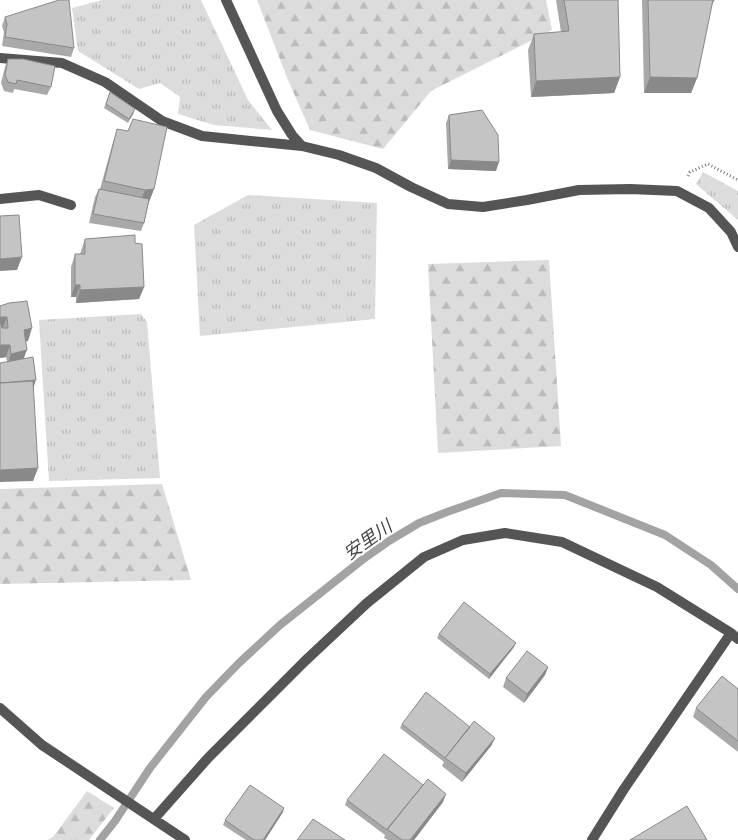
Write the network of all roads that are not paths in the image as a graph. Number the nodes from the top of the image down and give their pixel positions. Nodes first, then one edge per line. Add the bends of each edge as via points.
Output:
1 (226, 0) edge
2 (0, 58) edge
3 (302, 146) junction
4 (0, 199) edge
5 (71, 205) dead end
6 (738, 247) edge
7 (734, 636) edge
8 (0, 708) edge
9 (154, 819) junction
10 (185, 840) edge
11 (592, 840) edge

1 - 3 street via 277,111
2 - 3 street via 62,64 105,82 162,122 202,136
3 - 6 street via 376,168 448,204 483,207 579,190 677,191 709,208 731,232
4 - 5 street via 39,195
7 - 9 street via 657,587 562,542 505,533 463,540 424,557 367,603 208,758
7 - 11 street via 624,789
8 - 9 street via 42,745
9 - 10 street

